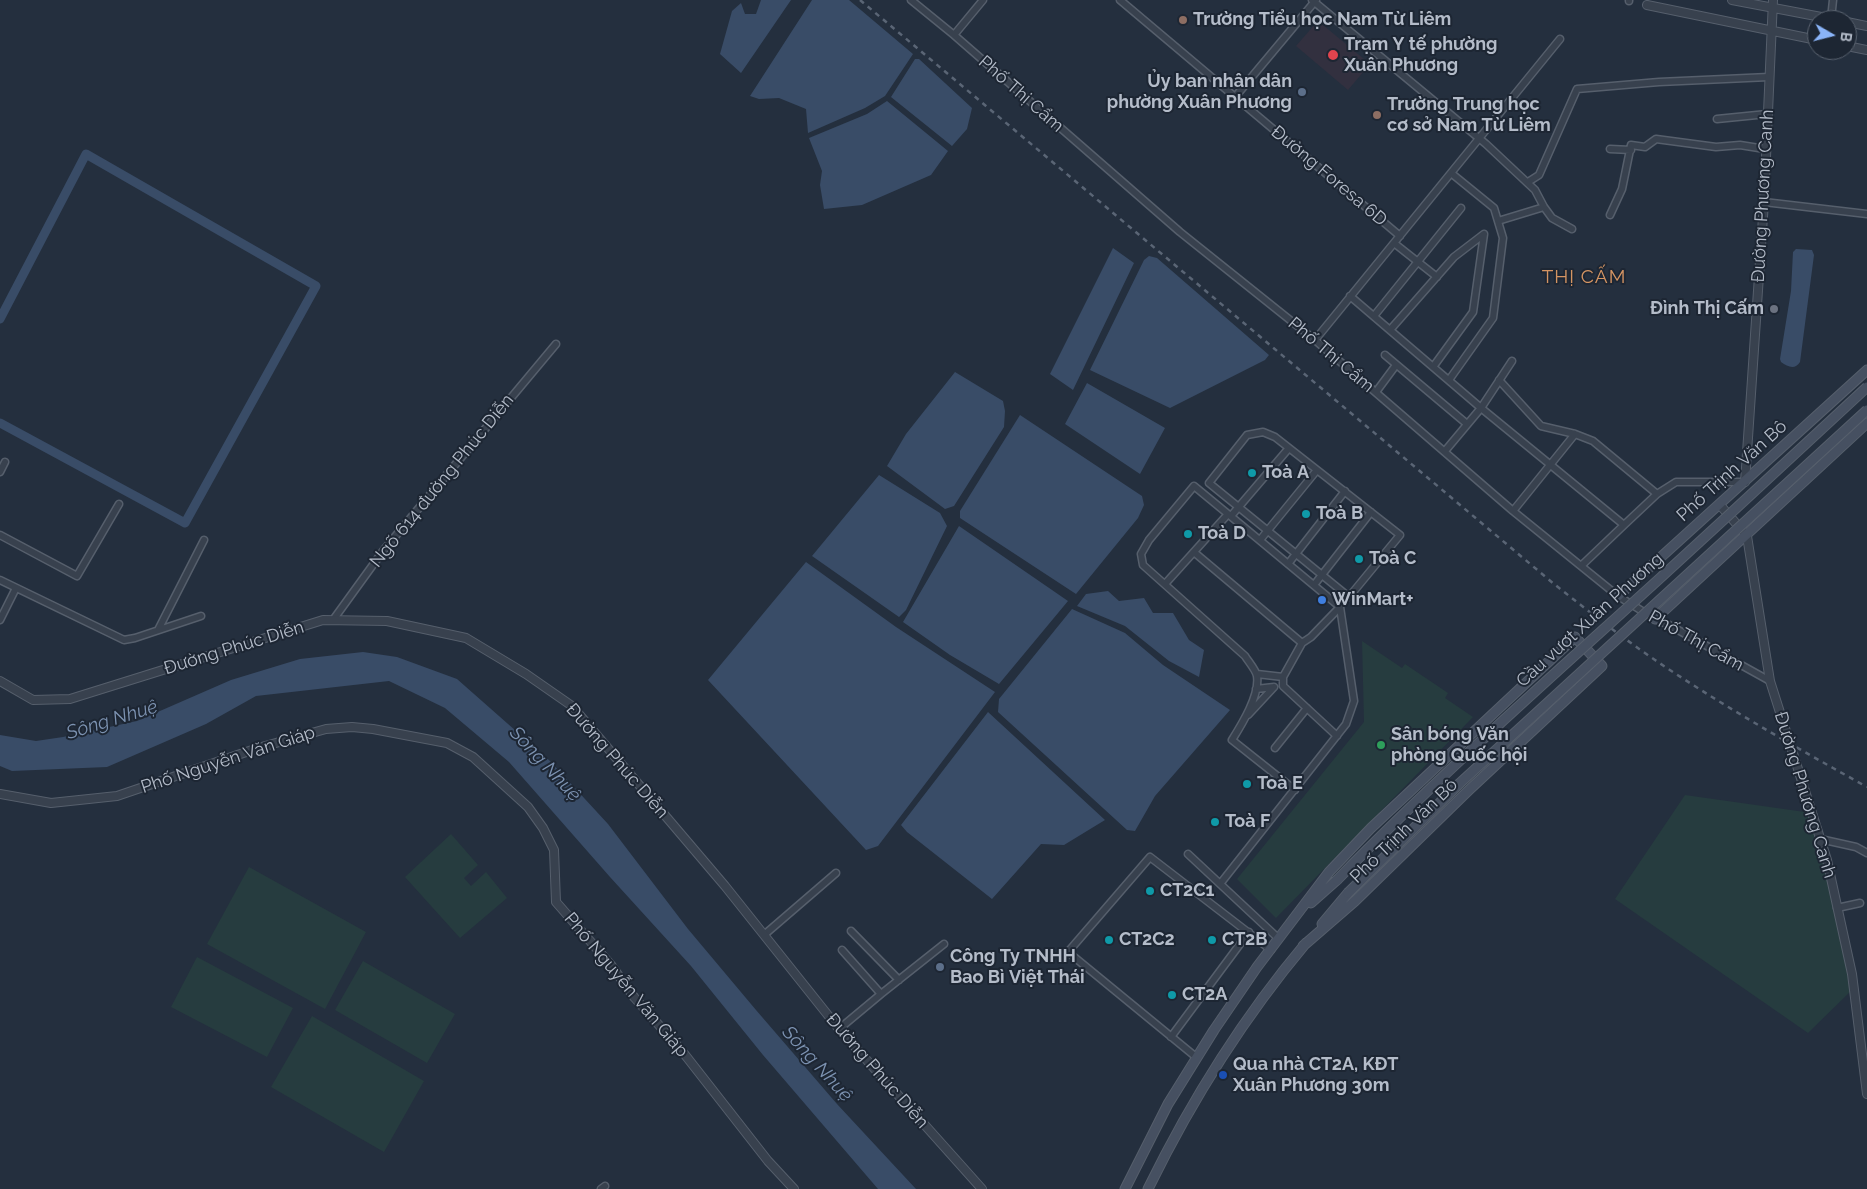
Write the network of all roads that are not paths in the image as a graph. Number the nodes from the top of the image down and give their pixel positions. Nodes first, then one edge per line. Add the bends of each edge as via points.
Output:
1 (911, 0) edge
2 (983, 0) edge
3 (1120, 0) edge
4 (1732, 0) edge
5 (1314, 1) edge
6 (1773, 4) edge
7 (1648, 5) dead end
8 (1807, 12) edge
9 (1772, 32) junction
10 (954, 35) junction
11 (1807, 38) edge
12 (1560, 39) dead end
13 (1769, 77) junction
14 (1235, 96) junction
15 (1767, 114) junction
16 (1717, 118) dead end
17 (1479, 139) junction
18 (1610, 149) dead end
19 (1765, 149) junction
20 (1631, 150) junction
21 (1451, 173) junction
22 (1528, 182) junction
23 (1764, 202) junction
24 (1544, 207) junction
25 (1461, 208) dead end
26 (1867, 214) edge
27 (1610, 215) dead end
28 (1498, 222) junction
29 (1572, 229) dead end
30 (1400, 236) junction
31 (1394, 243) junction
32 (1417, 262) junction
33 (1437, 277) junction
34 (1350, 296) junction
35 (1374, 316) junction
36 (1390, 330) junction
37 (1315, 340) junction
38 (556, 344) dead end
39 (1385, 355) dead end
40 (1512, 361) dead end
41 (1396, 365) junction
42 (1433, 367) junction
43 (1867, 370) edge
44 (1449, 380) junction
45 (1499, 380) junction
46 (1867, 387) edge
47 (1376, 392) junction
48 (1481, 408) junction
49 (1867, 410) edge
50 (1467, 424) junction
51 (1867, 424) edge
52 (1575, 434) junction
53 (1289, 448) junction
54 (1445, 451) junction
55 (5, 462) dead end
56 (1550, 464) junction
57 (1317, 470) junction
58 (0, 472) edge
59 (1745, 482) junction
60 (1345, 491) junction
61 (1657, 494) junction
62 (119, 504) dead end
63 (1720, 505) junction
64 (1239, 507) junction
65 (1513, 511) junction
66 (1371, 512) junction
67 (1230, 515) junction
68 (1624, 525) junction
69 (1268, 531) junction
70 (0, 535) edge
71 (1746, 536) junction
72 (204, 540) dead end
73 (1260, 540) junction
74 (1195, 553) junction
75 (1296, 554) junction
76 (1288, 564) junction
77 (1581, 566) junction
78 (1322, 576) junction
79 (0, 580) edge
80 (1165, 584) junction
81 (1314, 585) junction
82 (16, 588) junction
83 (1618, 596) junction
84 (1340, 607) junction
85 (201, 616) dead end
86 (1655, 619) junction
87 (0, 620) edge
88 (333, 620) junction
89 (158, 630) junction
90 (1302, 643) junction
91 (1257, 674) junction
92 (1283, 677) junction
93 (0, 681) edge
94 (1770, 681) junction
95 (1283, 686) junction
96 (1274, 687) junction
97 (1256, 689) junction
98 (1307, 708) junction
99 (1246, 718) junction
100 (1337, 736) junction
101 (1275, 748) dead end
102 (1295, 790) junction
103 (0, 794) edge
104 (1820, 839) junction
105 (1867, 853) edge
106 (1188, 854) dead end
107 (836, 873) dead end
108 (1337, 880) joint
109 (1220, 884) junction
110 (1348, 893) joint
111 (1860, 903) dead end
112 (1837, 908) junction
113 (1296, 917) junction
114 (851, 932) dead end
115 (1249, 932) junction
116 (764, 935) junction
117 (1279, 938) junction
118 (944, 944) dead end
119 (1303, 946) junction
120 (842, 950) dead end
121 (1271, 950) junction
122 (899, 980) junction
123 (881, 994) junction
124 (839, 1030) junction
125 (1171, 1037) junction
126 (1196, 1058) junction
127 (1866, 1080) edge
128 (1867, 1092) edge
129 (794, 1189) edge
130 (982, 1189) edge
131 (1124, 1189) edge
132 (1148, 1189) edge

1 - 10 street, Phố Thị Cẩm
2 - 10 street
3 - 14 street, Đường Foresa 6D
4 - 6 street
5 - 14 street
5 - 17 street
6 - 8 street
6 - 9 street, Đường Phương Canh
7 - 9 street
9 - 11 street
9 - 13 street, Đường Phương Canh
10 - 37 street, Phố Thị Cẩm via 1180,232
12 - 17 street
13 - 15 street, Đường Phương Canh
13 - 22 street via 1577,89 1538,175
14 - 30 street, Đường Foresa 6D
15 - 16 street
15 - 19 street, Đường Phương Canh
17 - 21 street
17 - 22 street
18 - 20 street
19 - 20 street via 1656,140 1645,147 1631,145
19 - 23 street, Đường Phương Canh
20 - 27 street via 1622,190
21 - 28 street via 1494,208
21 - 30 street
22 - 24 street
23 - 26 street
23 - 59 street, Đường Phương Canh
24 - 28 street
24 - 29 street via 1552,218
25 - 32 street
28 - 44 street via 1503,238 1493,318
30 - 31 street
31 - 32 street
31 - 34 street
32 - 33 street
32 - 35 street
33 - 36 street
33 - 42 street via 1454,257 1484,234 1473,312
34 - 35 street
34 - 37 street
35 - 36 street
36 - 42 street
37 - 47 street, Phố Thị Cẩm
38 - 88 street, Ngõ 614 đường Phúc Diễn via 383,551
39 - 41 street
40 - 45 street
41 - 47 street
41 - 50 street
42 - 44 street
43 - 59 main road, Phố Trịnh Văn Bô
44 - 48 street
45 - 48 street
45 - 52 street via 1541,426
46 - 108 main road, Cầu vượt Xuân Phương, bridge via 1539,687
47 - 54 street, Phố Thị Cẩm
48 - 50 street
48 - 56 street
49 - 110 main road, Cầu vượt Xuân Phương, bridge via 1460,782
50 - 54 street
51 - 71 main road
52 - 56 street
52 - 61 street via 1593,441
53 - 57 street
53 - 64 street
53 - 64 street via 1263,432 1247,435 1209,483
54 - 65 street, Phố Thị Cẩm
55 - 58 street
56 - 65 street
56 - 68 street
57 - 60 street
57 - 69 street
59 - 61 street via 1676,482
59 - 63 main road, Phố Trịnh Văn Bô
60 - 66 street
60 - 75 street
61 - 68 street
62 - 70 street via 77,576
63 - 71 street
63 - 83 main road, Phố Trịnh Văn Bô
64 - 67 street
64 - 69 street
65 - 77 street, Phố Thị Cẩm
66 - 78 street
66 - 78 street via 1400,535 1349,598
67 - 73 street
67 - 74 street
67 - 80 street via 1194,486 1141,554 1143,565
68 - 77 street
69 - 73 street
69 - 75 street
71 - 86 main road
71 - 94 street, Đường Phương Canh
72 - 89 street
73 - 76 street
74 - 80 street
74 - 90 street
75 - 76 street
75 - 78 street
76 - 81 street
77 - 83 street, Phố Thị Cẩm
78 - 81 street
79 - 82 street
80 - 91 street via 1245,656
81 - 84 street
82 - 87 street
82 - 89 street via 124,640
83 - 86 street, Phố Thị Cẩm
84 - 90 street
84 - 100 street via 1354,701 1346,724
85 - 89 street
86 - 94 street, Phố Thị Cẩm
88 - 93 street, Đường Phúc Diễn via 323,620 70,699 33,700
88 - 116 street, Đường Phúc Diễn via 387,621 466,638 572,706
90 - 92 street
91 - 92 street
91 - 97 street
92 - 95 street
94 - 104 street, Đường Phương Canh
95 - 96 street
95 - 98 street
96 - 97 street
96 - 99 street
97 - 99 street
98 - 100 street
98 - 101 street
99 - 102 street via 1232,740
100 - 102 street
102 - 109 street
103 - 129 street, Phố Nguyễn Văn Giáp via 51,803 117,796 258,748 326,729 373,729 447,744 473,756 528,807 543,828 554,850 556,902
104 - 105 street via 1856,847
104 - 112 street, Đường Phương Canh
106 - 109 street
107 - 116 street
108 - 113 main road, Phố Trịnh Văn Bô
109 - 117 street
110 - 119 main road, Phố Trịnh Văn Bô
111 - 112 street
112 - 127 street, Đường Phương Canh via 1852,974
113 - 117 main road, Phố Trịnh Văn Bô
113 - 119 main road, Phố Trịnh Văn Bô via 1329,872 1371,828 1575,637 1602,666 1355,901
114 - 122 street
115 - 121 street
115 - 125 street
115 - 125 street via 1150,857 1068,952
116 - 124 street, Đường Phúc Diễn
117 - 121 main road, Phố Trịnh Văn Bô
118 - 122 street
119 - 132 main road, Phố Trịnh Văn Bô via 1216,1066
120 - 123 street
121 - 126 main road, Phố Trịnh Văn Bô
122 - 123 street
123 - 124 street
124 - 130 street, Đường Phúc Diễn
125 - 126 street
126 - 131 main road, Phố Trịnh Văn Bô
127 - 128 street, Đường Phương Canh

